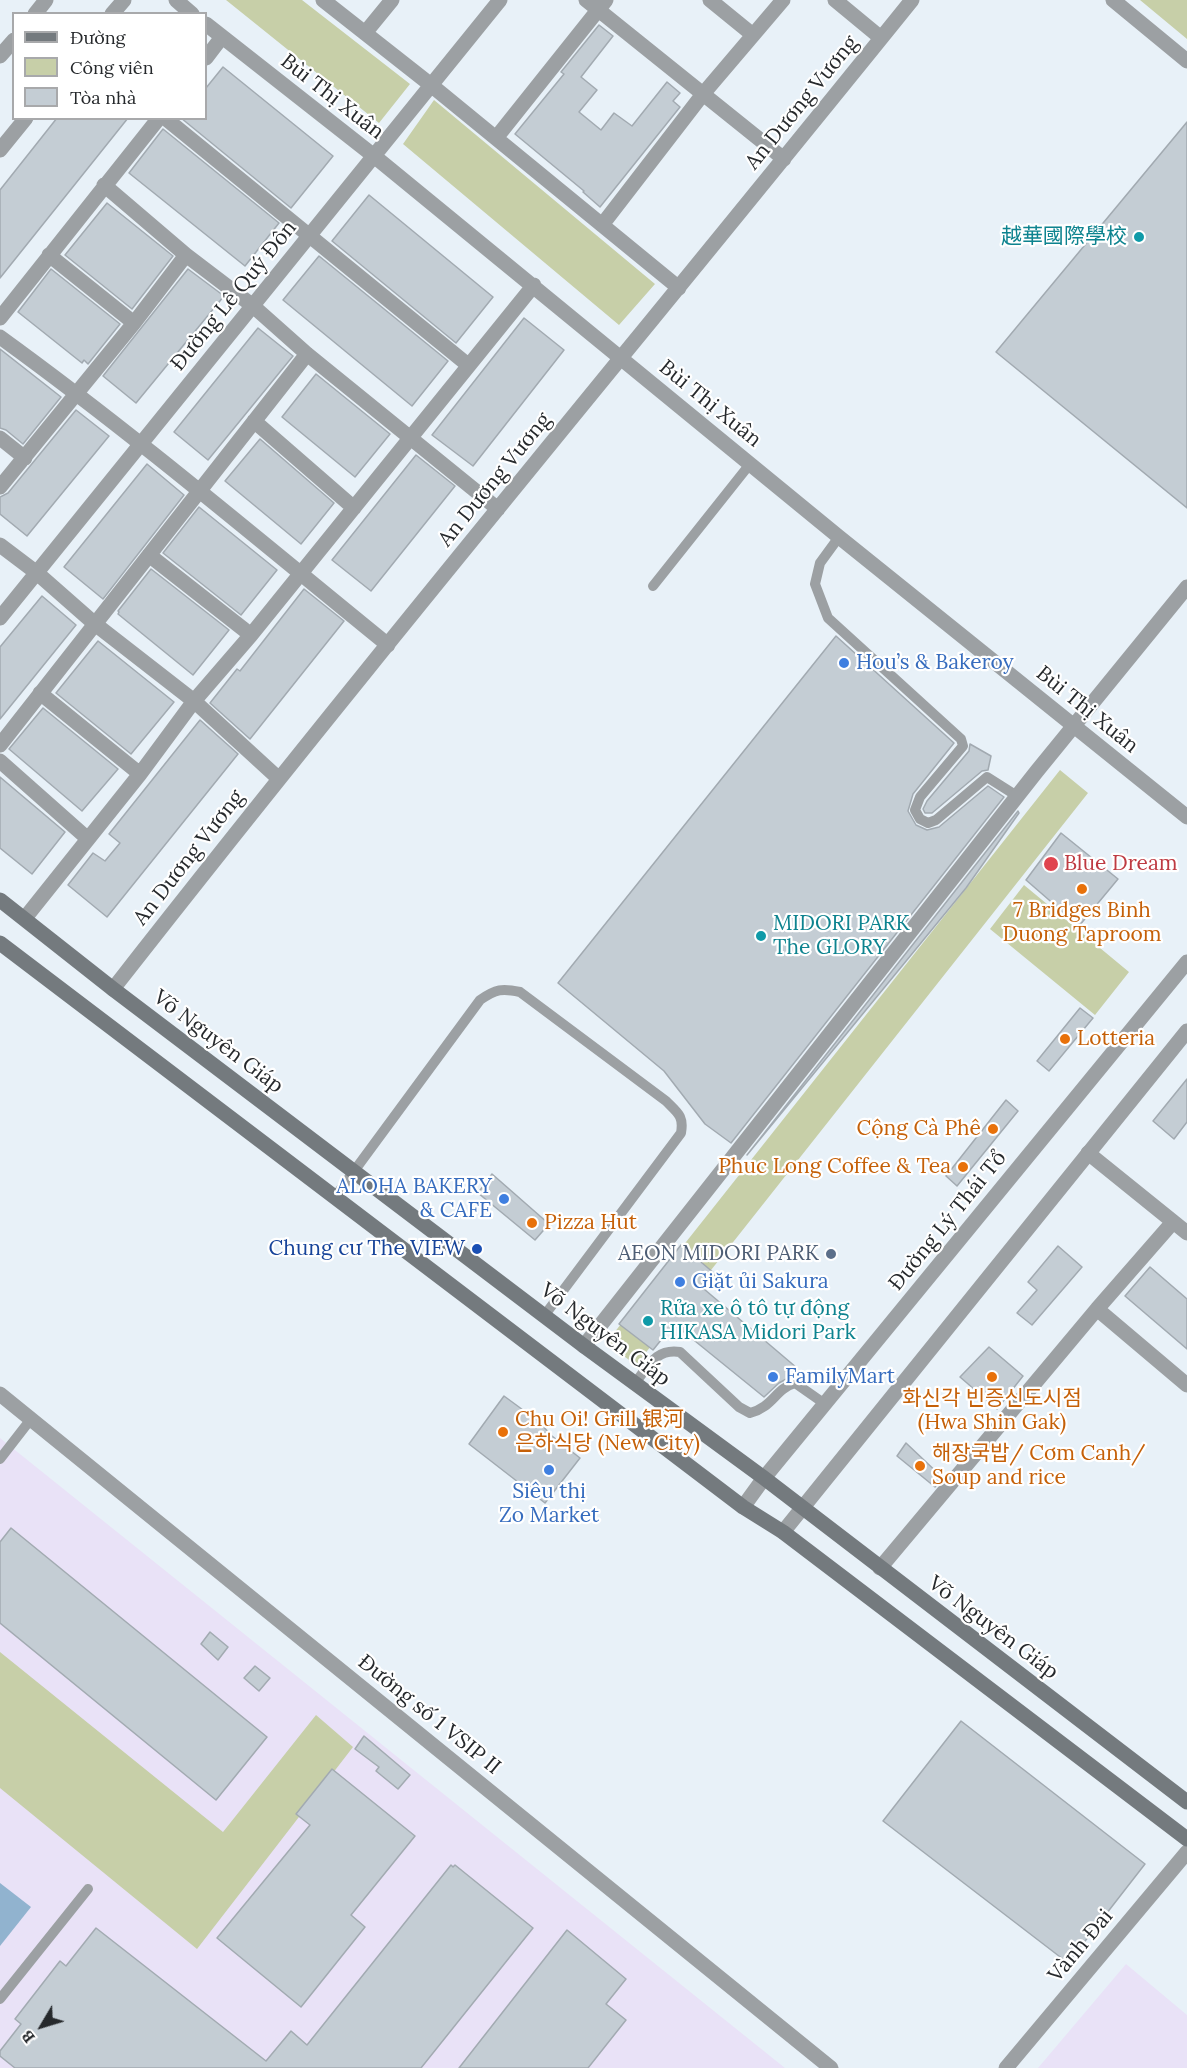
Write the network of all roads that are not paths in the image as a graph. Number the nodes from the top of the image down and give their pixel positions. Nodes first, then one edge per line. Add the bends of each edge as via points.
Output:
1 (46, 0) edge
2 (124, 0) edge
3 (176, 0) edge
4 (323, 0) edge
5 (392, 0) edge
6 (500, 0) edge
7 (710, 0) edge
8 (783, 0) edge
9 (835, 0) edge
10 (912, 0) edge
11 (1113, 0) edge
12 (597, 3) edge
13 (37, 12) edge
14 (114, 12) edge
15 (190, 12) edge
16 (207, 25) edge
17 (365, 33) junction
18 (753, 35) junction
19 (222, 37) junction
20 (881, 38) junction
21 (12, 42) edge
22 (0, 56) edge
23 (207, 57) edge
24 (1187, 61) edge
25 (431, 85) junction
26 (703, 94) junction
27 (24, 120) edge
28 (157, 120) edge
29 (167, 120) edge
30 (496, 138) junction
31 (0, 150) edge
32 (374, 156) junction
33 (784, 159) junction
34 (104, 185) junction
35 (602, 225) junction
36 (310, 235) junction
37 (49, 255) junction
38 (186, 255) junction
39 (534, 285) junction
40 (679, 288) junction
41 (253, 306) junction
42 (0, 318) edge
43 (134, 323) junction
44 (0, 337) edge
45 (307, 354) junction
46 (621, 359) junction
47 (468, 365) junction
48 (78, 393) junction
49 (254, 421) junction
50 (411, 436) junction
51 (0, 438) edge
52 (141, 444) junction
53 (25, 458) junction
54 (750, 464) junction
55 (0, 487) edge
56 (199, 491) junction
57 (354, 508) junction
58 (498, 509) junction
59 (839, 537) junction
60 (0, 545) edge
61 (149, 555) junction
62 (37, 573) junction
63 (300, 574) junction
64 (653, 586) dead end
65 (1187, 587) edge
66 (0, 618) edge
67 (95, 624) junction
68 (251, 635) junction
69 (388, 645) junction
70 (40, 693) junction
71 (194, 701) junction
72 (1073, 726) junction
73 (0, 745) edge
74 (0, 761) edge
75 (140, 774) junction
76 (278, 778) junction
77 (1017, 796) junction
78 (1187, 817) edge
79 (88, 839) junction
80 (0, 900) edge
81 (25, 918) junction
82 (0, 943) edge
83 (1187, 962) edge
84 (112, 988) junction
85 (1187, 1030) edge
86 (1088, 1153) junction
87 (354, 1172) junction
88 (335, 1197) junction
89 (1173, 1222) junction
90 (1187, 1233) edge
91 (1097, 1309) junction
92 (544, 1316) junction
93 (584, 1346) junction
94 (634, 1383) junction
95 (1187, 1384) edge
96 (0, 1394) edge
97 (825, 1404) junction
98 (31, 1419) junction
99 (0, 1459) edge
100 (764, 1478) junction
101 (743, 1507) junction
102 (801, 1509) junction
103 (783, 1532) junction
104 (880, 1568) junction
105 (1187, 1802) edge
106 (1187, 1839) edge
107 (1187, 1851) edge
108 (88, 1888) dead end
109 (0, 2000) edge
110 (831, 2068) edge
111 (1006, 2068) edge

1 - 13 street
2 - 14 street
3 - 15 street
4 - 17 street
5 - 17 street
6 - 25 street, Đường Lê Quý Đôn
7 - 18 street
8 - 18 street
9 - 20 street
10 - 20 street, An Dương Vương
11 - 24 street
12 - 26 street
12 - 30 street
16 - 19 street, Bùi Thị Xuân
17 - 25 street
18 - 26 street
19 - 23 street
19 - 32 street, Bùi Thị Xuân
20 - 33 street, An Dương Vương
21 - 22 street
25 - 30 street
25 - 32 street, Đường Lê Quý Đôn
26 - 33 street
26 - 35 street
27 - 31 street
28 - 34 street
29 - 36 street
30 - 35 street
32 - 36 street, Đường Lê Quý Đôn
32 - 39 street, Bùi Thị Xuân
33 - 40 street, An Dương Vương
34 - 37 street
34 - 38 street
35 - 40 street
36 - 41 street, Đường Lê Quý Đôn
36 - 47 street
37 - 42 street
37 - 43 street
38 - 41 street
38 - 43 street
39 - 46 street, Bùi Thị Xuân
39 - 47 street
40 - 46 street, An Dương Vương
41 - 45 street
41 - 52 street, Đường Lê Quý Đôn
43 - 48 street
44 - 48 street
45 - 49 street
45 - 50 street
46 - 54 street, Bùi Thị Xuân
46 - 58 street, An Dương Vương
47 - 50 street
48 - 52 street
48 - 53 street
49 - 56 street
49 - 57 street
50 - 57 street
50 - 58 street
51 - 53 street
52 - 56 street
52 - 62 street, Đường Lê Quý Đôn
53 - 55 street
54 - 59 street, Bùi Thị Xuân
54 - 64 lane
56 - 61 street
56 - 63 street
57 - 63 street
58 - 69 street, An Dương Vương
59 - 72 street, Bùi Thị Xuân
59 - 77 lane via 820,563 815,584 828,618 961,739 963,746 920,797 915,810 920,819 928,823 936,820 987,777
60 - 62 street
61 - 67 street
61 - 68 street
62 - 66 street, Đường Lê Quý Đôn
62 - 67 street
63 - 68 street
63 - 69 street
65 - 72 street
67 - 70 street
67 - 71 street
68 - 71 street
69 - 76 street, An Dương Vương
70 - 73 street
70 - 75 street
71 - 75 street
71 - 76 street
72 - 77 street
72 - 78 street, Bùi Thị Xuân
74 - 79 street
75 - 79 street
76 - 84 street, An Dương Vương
77 - 93 street
79 - 81 street
80 - 81 main road, Võ Nguyên Giáp
81 - 84 main road, Võ Nguyên Giáp
82 - 88 main road
83 - 97 street, Đường Lý Thái Tổ
84 - 87 main road, Võ Nguyên Giáp
85 - 86 street
86 - 89 street
86 - 102 street
87 - 88 lane
87 - 92 main road, Võ Nguyên Giáp
87 - 92 lane via 480,1000 505,988 520,992 666,1101 683,1122 681,1133
88 - 101 main road
89 - 90 street
89 - 91 street
91 - 95 street
91 - 104 street
92 - 93 main road, Võ Nguyên Giáp
93 - 94 main road, Võ Nguyên Giáp
94 - 97 lane via 660,1353 670,1350 680,1352 750,1413 763,1410 784,1386 795,1383
94 - 100 main road, Võ Nguyên Giáp
96 - 98 street, Đường số 1 VSIP II
97 - 100 street, Đường Lý Thái Tổ
98 - 99 lane
98 - 110 street, Đường số 1 VSIP II
100 - 101 street, Đường Lý Thái Tổ
100 - 102 main road, Võ Nguyên Giáp
101 - 103 main road
102 - 103 street
102 - 104 main road, Võ Nguyên Giáp
103 - 106 main road
104 - 105 main road, Võ Nguyên Giáp
107 - 111 street, Vành Đai
108 - 109 lane

